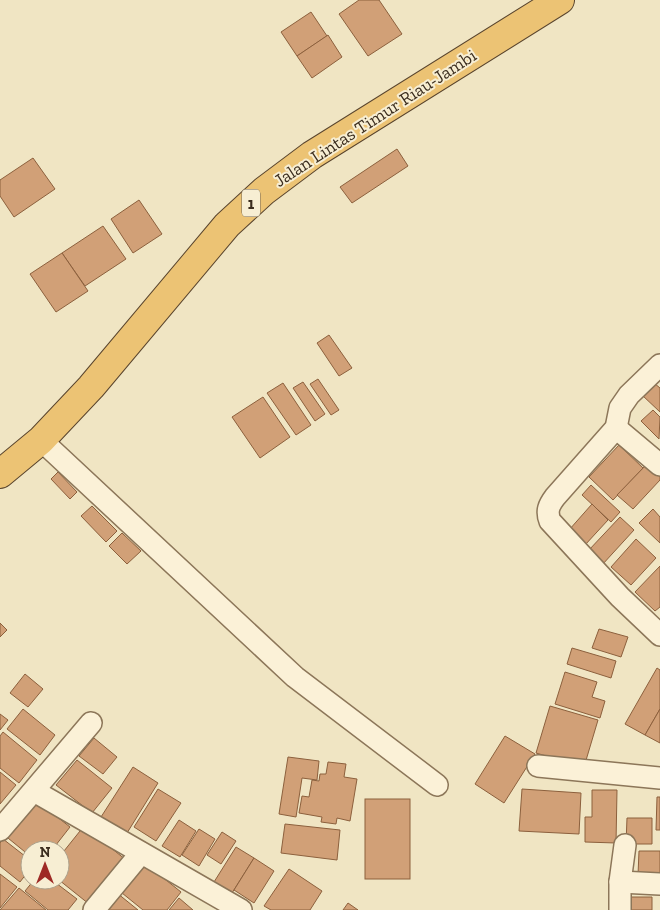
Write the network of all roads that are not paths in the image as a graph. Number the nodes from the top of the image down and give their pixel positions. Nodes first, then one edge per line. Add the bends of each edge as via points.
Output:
1 (560, 0) edge
2 (660, 364) edge
3 (616, 428) junction
4 (40, 440) junction
5 (660, 465) edge
6 (0, 474) edge
7 (660, 635) edge
8 (91, 724) dead end
9 (538, 766) dead end
10 (660, 778) edge
11 (437, 785) dead end
12 (34, 791) junction
13 (0, 830) edge
14 (625, 845) dead end
15 (141, 853) junction
16 (620, 882) junction
17 (660, 884) edge
18 (94, 910) edge
19 (241, 910) edge
20 (620, 910) edge

1 - 4 highway, Jalan Lintas Timur Riau-Jambi / 1 via 312,155 264,191 227,225 91,387
2 - 3 street via 620,408
3 - 5 street
3 - 7 street via 555,497 547,514 620,597
4 - 6 highway, Jalan Lintas Timur Riau-Jambi / 1
4 - 11 street via 295,677
8 - 12 street
9 - 10 street
12 - 13 street
12 - 15 street
14 - 16 street
15 - 18 street
15 - 19 street
16 - 17 street
16 - 20 street

